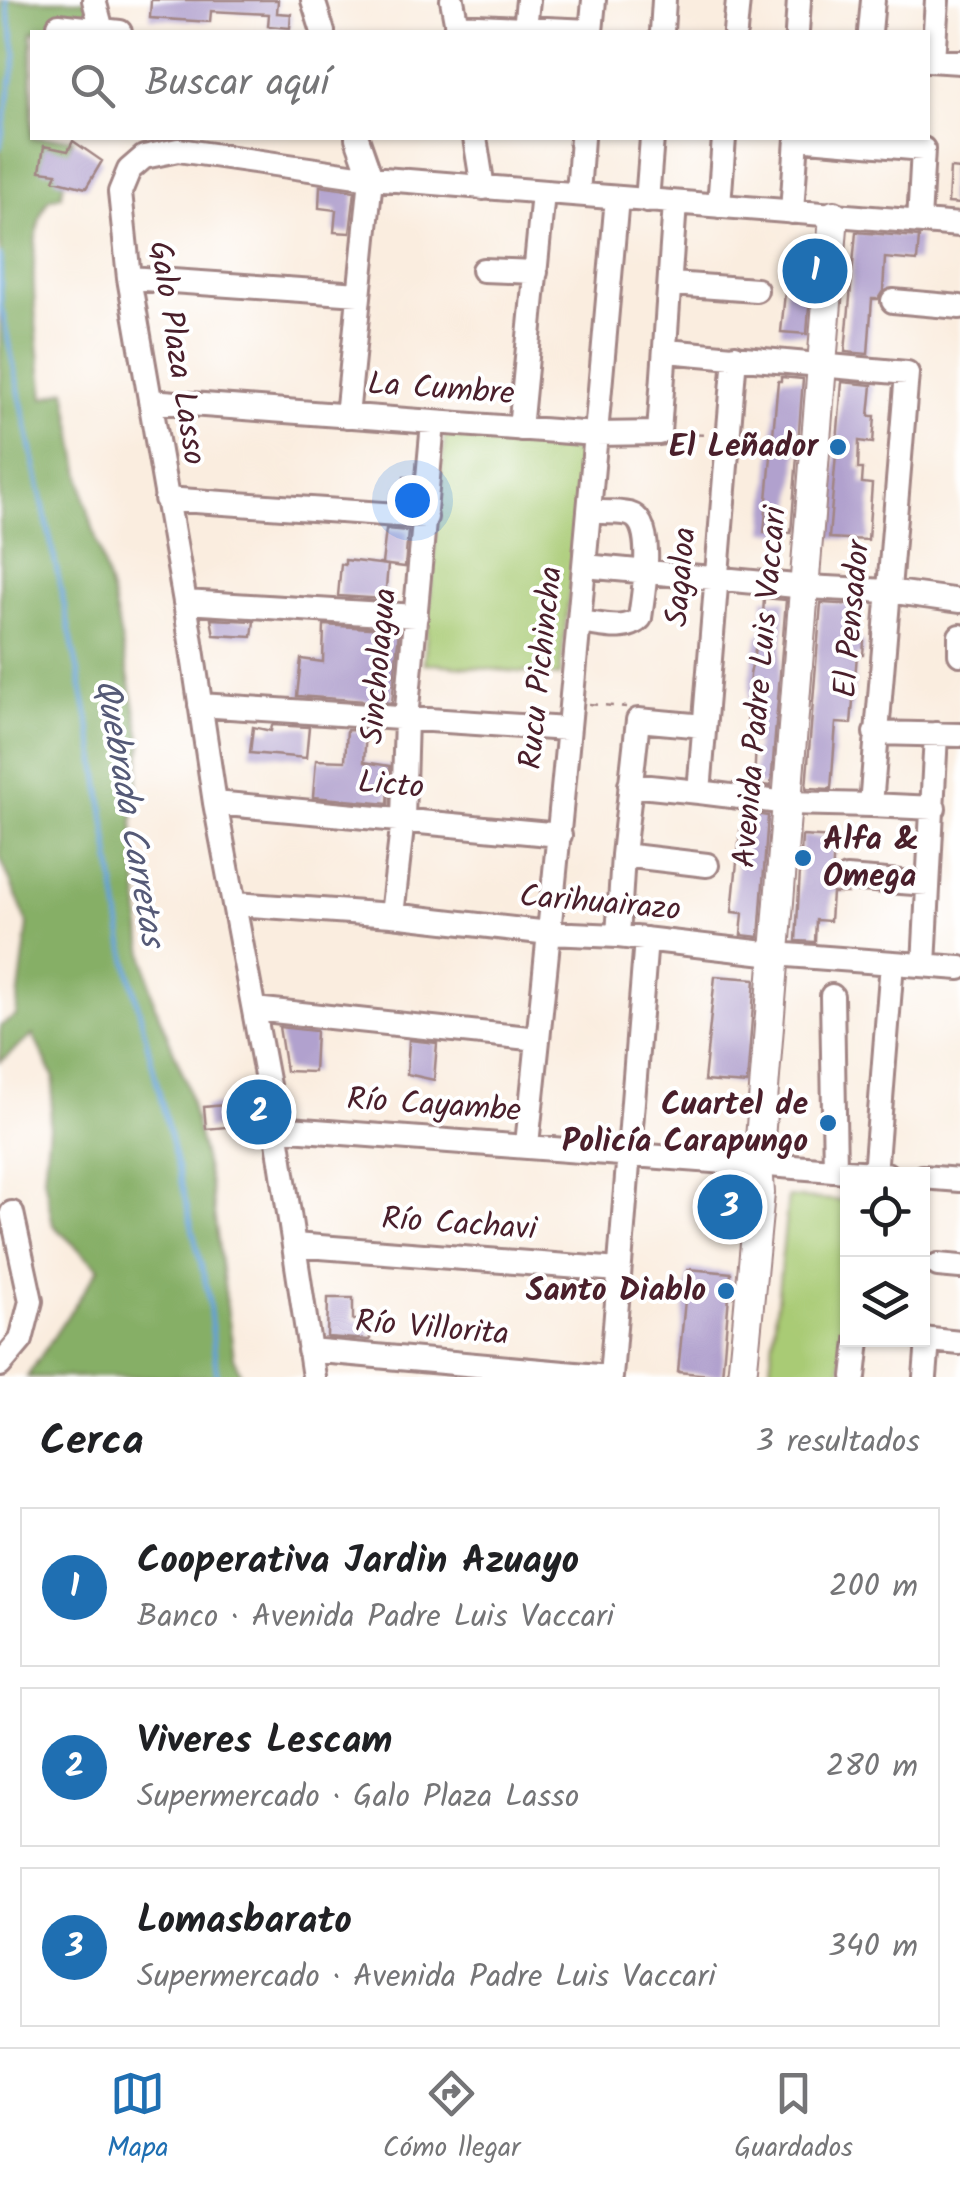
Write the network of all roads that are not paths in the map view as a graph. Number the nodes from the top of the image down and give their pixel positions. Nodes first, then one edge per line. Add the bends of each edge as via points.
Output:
1 (94, 0) edge
2 (312, 0) edge
3 (452, 0) edge
4 (528, 0) edge
5 (594, 0) edge
6 (664, 0) edge
7 (738, 0) edge
8 (799, 0) edge
9 (873, 0) edge
10 (937, 0) edge
11 (58, 25) dead end
12 (525, 28) junction
13 (457, 29) edge
14 (102, 30) edge
15 (110, 30) edge
16 (322, 30) edge
17 (558, 30) edge
18 (591, 30) edge
19 (662, 30) edge
20 (734, 30) edge
21 (796, 30) edge
22 (870, 30) edge
23 (930, 60) edge
24 (960, 62) edge
25 (359, 140) edge
26 (475, 140) edge
27 (582, 140) edge
28 (652, 140) edge
29 (724, 140) edge
30 (797, 140) edge
31 (861, 140) edge
32 (371, 178) junction
33 (483, 188) junction
34 (543, 192) junction
35 (578, 194) junction
36 (616, 198) junction
37 (647, 200) junction
38 (675, 203) junction
39 (719, 206) junction
40 (792, 212) junction
41 (834, 216) junction
42 (919, 222) junction
43 (960, 226) edge
44 (483, 270) dead end
45 (536, 272) junction
46 (129, 278) junction
47 (672, 284) junction
48 (756, 290) dead end
49 (359, 294) junction
50 (892, 301) dead end
51 (960, 306) edge
52 (667, 352) junction
53 (735, 356) junction
54 (822, 364) junction
55 (150, 401) junction
56 (347, 416) junction
57 (434, 423) junction
58 (520, 428) junction
59 (596, 434) junction
60 (166, 499) junction
61 (589, 512) junction
62 (426, 517) junction
63 (585, 566) junction
64 (646, 571) junction
65 (714, 577) junction
66 (806, 587) junction
67 (888, 592) junction
68 (960, 601) edge
69 (185, 602) junction
70 (416, 616) junction
71 (580, 622) junction
72 (960, 636) edge
73 (960, 654) edge
74 (200, 705) junction
75 (406, 719) junction
76 (704, 726) junction
77 (566, 729) junction
78 (875, 733) junction
79 (948, 735) edge
80 (630, 785) junction
81 (704, 793) junction
82 (216, 803) junction
83 (796, 803) junction
84 (871, 805) junction
85 (934, 808) junction
86 (402, 819) junction
87 (560, 836) junction
88 (622, 855) junction
89 (707, 865) dead end
90 (846, 878) dead end
91 (928, 884) junction
92 (235, 904) junction
93 (392, 915) junction
94 (549, 934) junction
95 (618, 936) junction
96 (646, 939) junction
97 (774, 954) junction
98 (892, 964) junction
99 (924, 965) junction
100 (960, 968) edge
101 (832, 996) dead end
102 (254, 1009) junction
103 (538, 1039) junction
104 (276, 1128) junction
105 (526, 1144) junction
106 (628, 1154) junction
107 (758, 1164) junction
108 (876, 1167) edge
109 (835, 1170) junction
110 (840, 1170) edge
111 (930, 1178) edge
112 (960, 1180) edge
113 (12, 1213) dead end
114 (294, 1246) junction
115 (619, 1270) junction
116 (930, 1340) edge
117 (960, 1343) edge
118 (857, 1347) edge
119 (925, 1347) edge
120 (310, 1350) junction
121 (0, 1365) edge
122 (314, 1377) edge
123 (610, 1377) edge
124 (729, 1377) edge
125 (742, 1377) edge
126 (854, 1377) edge
127 (924, 1377) edge

1 - 15 street
2 - 16 street
3 - 13 street
4 - 12 street
5 - 18 street
6 - 19 street
7 - 20 street
8 - 21 street
9 - 22 street
10 - 23 street
11 - 14 street
12 - 13 street
12 - 17 street
23 - 24 street
25 - 32 street
26 - 33 street
27 - 35 street
28 - 37 street
29 - 39 street
30 - 40 street
31 - 42 street via 923,149
32 - 33 street, Galo Plaza Lasso
32 - 46 street, Galo Plaza Lasso via 178,150 144,157 120,192
32 - 49 street
33 - 34 street, Galo Plaza Lasso
34 - 35 street, Galo Plaza Lasso
34 - 45 street
35 - 36 street, Galo Plaza Lasso
36 - 37 street, Galo Plaza Lasso
36 - 59 street, Rucu Pichincha
37 - 38 street, Galo Plaza Lasso
38 - 39 street, Galo Plaza Lasso
38 - 47 street
39 - 40 street, Galo Plaza Lasso
40 - 41 street, Galo Plaza Lasso
41 - 42 street, Galo Plaza Lasso
41 - 54 main road, Avenida Padre Luis Vaccari
42 - 43 street, Galo Plaza Lasso
44 - 45 street
45 - 58 street
46 - 49 street
46 - 55 street, Galo Plaza Lasso
47 - 48 street
47 - 52 street
49 - 56 street
50 - 51 street
52 - 53 street
52 - 59 street, La Cumbre via 659,432
53 - 54 street
53 - 65 street, Sagaloa
54 - 66 main road, Avenida Padre Luis Vaccari
54 - 67 street, El Pensador via 907,373
55 - 56 street, La Cumbre
55 - 60 street, Galo Plaza Lasso
56 - 57 street, La Cumbre
57 - 58 street, La Cumbre
57 - 62 street, Sincholagua
58 - 59 street, La Cumbre
59 - 61 street, Rucu Pichincha
60 - 62 street
60 - 69 street, Galo Plaza Lasso
61 - 63 street, Rucu Pichincha
61 - 64 street via 632,514 641,522
62 - 70 street, Sincholagua
63 - 64 street
63 - 71 street, Rucu Pichincha
64 - 65 street
64 - 71 street via 640,618 628,627
65 - 66 street
65 - 76 street, Sagaloa
66 - 67 street
66 - 83 main road, Avenida Padre Luis Vaccari
67 - 68 street
67 - 78 street, El Pensador
69 - 70 street
69 - 74 street, Galo Plaza Lasso
70 - 75 street, Sincholagua
71 - 77 street, Rucu Pichincha
72 - 73 street
74 - 75 street
74 - 82 street, Galo Plaza Lasso
75 - 77 street
75 - 86 street, Sincholagua
76 - 80 street via 638,720
76 - 81 street, Sagaloa
77 - 87 street, Rucu Pichincha
78 - 79 street
78 - 84 street, El Pensador
79 - 85 street
80 - 81 street
80 - 88 street
81 - 83 street
82 - 86 street, Licto
82 - 92 street, Galo Plaza Lasso
83 - 84 street
83 - 97 main road, Avenida Padre Luis Vaccari
84 - 85 street
85 - 91 street
86 - 87 street, Licto
86 - 93 street, Sincholagua
87 - 94 street, Rucu Pichincha
88 - 89 street
88 - 95 street
90 - 91 street
91 - 99 street
92 - 93 street, Carihuairazo
92 - 102 street, Galo Plaza Lasso
93 - 94 street, Carihuairazo
94 - 95 street, Carihuairazo
94 - 103 street, Rucu Pichincha
95 - 96 street, Carihuairazo
96 - 97 street, Carihuairazo
96 - 106 street
97 - 98 street, Carihuairazo
97 - 107 main road, Avenida Padre Luis Vaccari
98 - 99 street, Carihuairazo
98 - 108 street
99 - 100 street, Carihuairazo
101 - 109 street
102 - 103 street
102 - 104 street, Galo Plaza Lasso
103 - 105 street, Rucu Pichincha
104 - 105 street, Río Cayambe
104 - 114 street, Galo Plaza Lasso
105 - 106 street, Río Cayambe
106 - 107 street, Río Cayambe
106 - 115 street
107 - 109 street, Río Cayambe
107 - 124 main road, Avenida Padre Luis Vaccari via 746,1190
107 - 125 main road, Avenida Padre Luis Vaccari
109 - 110 street, Río Cayambe
111 - 112 street
113 - 121 street via 31,1301 22,1340
114 - 115 street, Río Cachavi
114 - 120 street, Galo Plaza Lasso
115 - 123 street
116 - 117 street
118 - 126 street
119 - 127 street
120 - 122 street, Galo Plaza Lasso
120 - 123 street, Río Villorita

